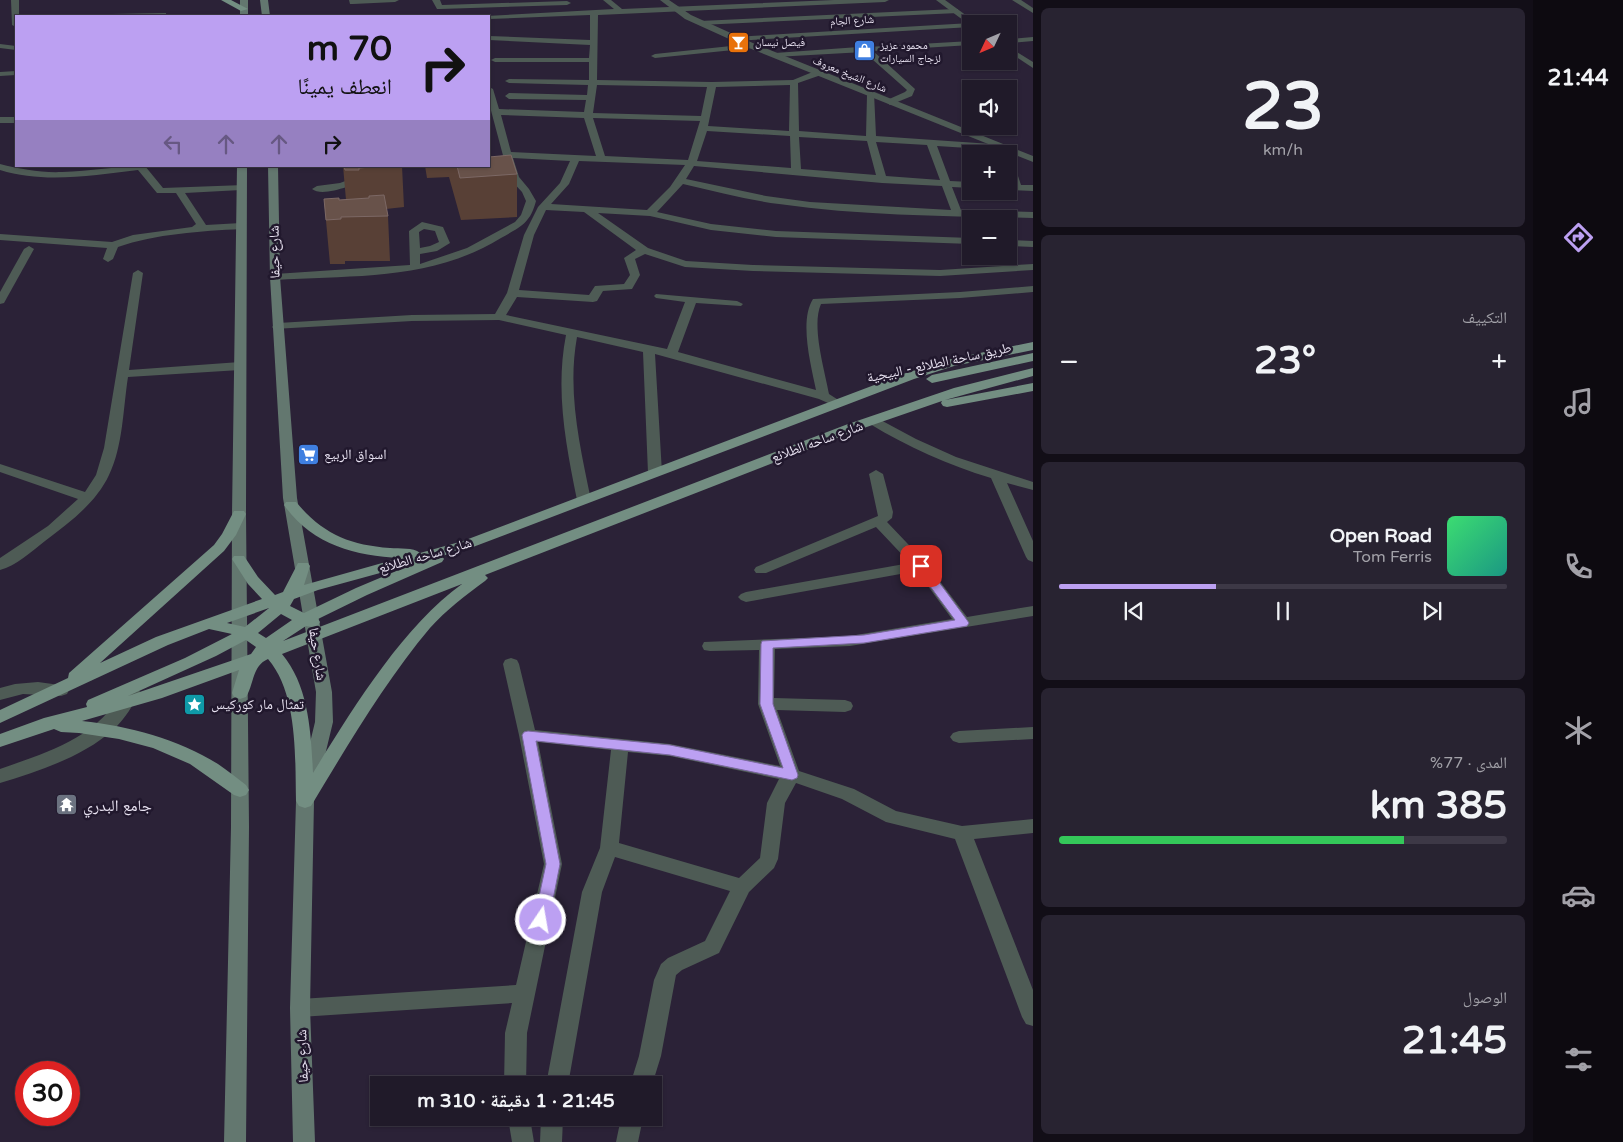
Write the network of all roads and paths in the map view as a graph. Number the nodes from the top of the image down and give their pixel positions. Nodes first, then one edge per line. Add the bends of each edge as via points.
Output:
1 (15, 0) edge
2 (225, 0) edge
3 (244, 0) edge
4 (264, 0) edge
5 (353, 0) edge
6 (388, 0) edge
7 (395, 0) edge
8 (436, 0) edge
9 (607, 0) edge
10 (664, 0) edge
11 (885, 0) edge
12 (940, 0) edge
13 (1016, 0) edge
14 (566, 2) edge
15 (812, 2) edge
16 (676, 9) junction
17 (955, 11) junction
18 (1033, 11) edge
19 (620, 12) junction
20 (244, 13) edge
21 (594, 14) junction
22 (16, 15) edge
23 (266, 15) edge
24 (580, 15) junction
25 (962, 16) edge
26 (490, 17) edge
27 (829, 17) junction
28 (700, 23) junction
29 (594, 24) junction
30 (584, 25) dead end
31 (962, 25) edge
32 (846, 32) junction
33 (490, 38) edge
34 (734, 38) junction
35 (1033, 39) edge
36 (1018, 40) edge
37 (593, 43) junction
38 (962, 44) edge
39 (0, 46) edge
40 (752, 46) junction
41 (15, 48) edge
42 (866, 49) junction
43 (1018, 55) edge
44 (655, 56) dead end
45 (775, 56) junction
46 (495, 60) dead end
47 (594, 60) junction
48 (1033, 66) edge
49 (15, 73) edge
50 (0, 74) edge
51 (818, 74) junction
52 (509, 81) dead end
53 (593, 82) junction
54 (794, 82) junction
55 (712, 85) junction
56 (490, 92) edge
57 (871, 95) junction
58 (508, 96) dead end
59 (591, 98) junction
60 (890, 102) junction
61 (497, 112) junction
62 (588, 116) junction
63 (0, 120) edge
64 (15, 120) edge
65 (704, 123) junction
66 (794, 134) junction
67 (871, 139) junction
68 (930, 143) junction
69 (992, 145) edge
70 (962, 146) edge
71 (1017, 154) edge
72 (509, 155) junction
73 (601, 158) junction
74 (1033, 159) edge
75 (575, 160) junction
76 (690, 163) junction
77 (0, 167) edge
78 (131, 167) edge
79 (141, 167) edge
80 (242, 167) edge
81 (273, 167) edge
82 (796, 172) junction
83 (374, 173) dead end
84 (681, 180) junction
85 (882, 180) junction
86 (944, 183) junction
87 (962, 184) edge
88 (241, 187) junction
89 (1017, 187) edge
90 (317, 188) dead end
91 (1033, 188) edge
92 (179, 191) junction
93 (543, 207) junction
94 (586, 209) junction
95 (650, 213) junction
96 (957, 214) junction
97 (1033, 215) edge
98 (241, 226) junction
99 (923, 226) junction
100 (198, 228) junction
101 (0, 237) edge
102 (962, 238) edge
103 (1017, 244) edge
104 (1033, 244) edge
105 (113, 245) junction
106 (29, 249) dead end
107 (644, 250) junction
108 (415, 252) dead end
109 (108, 259) dead end
110 (1033, 267) edge
111 (415, 268) junction
112 (138, 273) dead end
113 (275, 277) junction
114 (1033, 289) edge
115 (513, 293) junction
116 (660, 296) dead end
117 (691, 300) junction
118 (0, 301) edge
119 (737, 304) dead end
120 (499, 317) junction
121 (278, 327) junction
122 (572, 332) junction
123 (1033, 346) edge
124 (649, 349) junction
125 (671, 354) junction
126 (1033, 357) edge
127 (240, 366) junction
128 (1033, 372) edge
129 (121, 374) junction
130 (1033, 387) edge
131 (823, 396) junction
132 (853, 397) junction
133 (837, 402) junction
134 (889, 415) junction
135 (875, 420) junction
136 (0, 468) edge
137 (655, 473) junction
138 (876, 474) dead end
139 (996, 474) junction
140 (1033, 486) edge
141 (87, 497) junction
142 (584, 500) junction
143 (291, 505) junction
144 (239, 514) junction
145 (879, 522) junction
146 (468, 544) junction
147 (436, 552) junction
148 (1033, 557) edge
149 (239, 558) junction
150 (0, 565) edge
151 (303, 566) junction
152 (496, 566) junction
153 (921, 566) junction
154 (761, 570) dead end
155 (307, 590) junction
156 (746, 598) dead end
157 (281, 601) junction
158 (1033, 611) edge
159 (239, 612) junction
160 (311, 623) junction
161 (963, 623) junction
162 (204, 625) junction
163 (241, 633) junction
164 (767, 644) junction
165 (710, 646) dead end
166 (258, 656) junction
167 (511, 664) dead end
168 (134, 686) junction
169 (61, 690) junction
170 (0, 694) edge
171 (127, 702) junction
172 (766, 704) junction
173 (845, 706) dead end
174 (0, 717) edge
175 (42, 726) junction
176 (102, 730) junction
177 (1033, 733) edge
178 (528, 735) junction
179 (959, 737) dead end
180 (0, 741) edge
181 (620, 744) junction
182 (792, 775) junction
183 (0, 776) edge
184 (240, 790) junction
185 (305, 801) junction
186 (1033, 826) edge
187 (962, 833) junction
188 (609, 848) junction
189 (742, 887) junction
190 (525, 994) junction
191 (300, 1008) junction
192 (1033, 1017) edge
193 (515, 1076) edge
194 (559, 1076) edge
195 (644, 1076) edge
196 (520, 1126) edge
197 (552, 1126) edge
198 (631, 1126) edge
199 (235, 1142) edge
200 (304, 1142) edge
201 (523, 1142) edge
202 (551, 1142) edge
203 (628, 1142) edge

1 - 22 street
2 - 20 main road
3 - 20 main road
4 - 23 main road
5 - 6 street
6 - 7 street
8 - 14 street via 440,7
9 - 19 street
10 - 16 street, شارع الشيخ معروف
11 - 15 street
12 - 17 street
13 - 18 street
14 - 24 street
15 - 16 street
15 - 27 street
16 - 19 street
16 - 28 street, شارع الشيخ معروف
17 - 25 street
17 - 27 street
19 - 21 street
21 - 24 street
21 - 29 street
24 - 26 street
27 - 28 street
27 - 32 street
28 - 34 street, شارع الشيخ معروف
29 - 30 street
29 - 37 street
31 - 32 street, شارع الجام
32 - 34 street, شارع الجام
32 - 42 street
33 - 37 street
34 - 40 street, شارع الشيخ معروف
35 - 36 street
37 - 47 street
38 - 42 street
39 - 41 street
40 - 44 street
40 - 45 street, شارع الشيخ معروف
42 - 45 street
42 - 60 street via 911,89 909,94
43 - 48 street
45 - 51 street, شارع الشيخ معروف
46 - 47 street
47 - 53 street
49 - 50 street
51 - 54 street
51 - 57 street, شارع الشيخ معروف
52 - 53 street
53 - 55 street
53 - 59 street
54 - 55 street
54 - 66 street
55 - 65 street
56 - 61 street
57 - 60 street, شارع الشيخ معروف
57 - 67 street
58 - 59 street
59 - 62 street
60 - 69 street, شارع الشيخ معروف
61 - 62 street
61 - 72 street
62 - 65 street
62 - 73 street
63 - 64 street
65 - 66 street
65 - 76 street
66 - 67 street
66 - 82 street
67 - 68 street
67 - 85 street
68 - 70 street
68 - 86 street
71 - 74 street, شارع الشيخ معروف
72 - 75 street
72 - 111 street via 514,178 531,201 520,222 453,259
73 - 75 street
73 - 76 street
75 - 93 street via 564,184
76 - 82 street
76 - 84 street
77 - 78 street via 13,172 62,175
79 - 92 street via 160,191
80 - 88 main road
81 - 113 main road, شارع حيفا
82 - 85 street
83 - 90 street via 344,186
84 - 95 street
84 - 99 street
85 - 86 street
86 - 87 street
86 - 96 street
88 - 92 street
88 - 98 main road
89 - 91 street
92 - 100 street via 202,224
93 - 94 street
93 - 115 street via 529,235
94 - 95 street
94 - 107 street
95 - 99 street via 711,227 776,234
96 - 97 street
96 - 99 street
98 - 100 street
98 - 127 main road
99 - 102 street
100 - 105 street via 184,233 133,238
101 - 105 street
103 - 104 street
105 - 109 street
106 - 118 street
107 - 110 street via 685,264 753,268 940,273
107 - 115 street via 629,258 635,275 628,287 599,288 593,299
108 - 111 street
111 - 113 street
112 - 129 street
113 - 121 main road, شارع حيفا
114 - 131 street via 817,301 812,326
115 - 120 street
116 - 117 street
117 - 119 street
117 - 125 street
120 - 121 street via 412,318
120 - 122 street
121 - 143 main road, شارع حيفا
122 - 124 street
122 - 142 street via 567,354 568,422
123 - 132 main road via 951,363
124 - 125 street
124 - 137 street
125 - 131 street
126 - 132 main road, طريق ساحة الطلائع - البيجية
127 - 129 street
127 - 144 main road
128 - 134 main road via 958,391
129 - 141 street via 106,467 97,486
130 - 134 main road
131 - 133 street
132 - 133 main road, شارع ساحه الطلائع
133 - 137 main road, شارع ساحه الطلائع
134 - 135 main road, شارع ساحه الطلائع
135 - 139 street via 902,438 934,453
135 - 152 main road, شارع ساحه الطلائع
136 - 141 street
137 - 142 main road, شارع ساحه الطلائع
138 - 145 street via 886,512 885,518
139 - 140 street
139 - 148 street
141 - 150 street via 57,525
142 - 146 main road, شارع ساحه الطلائع
143 - 147 main road via 320,534 347,546 380,553
143 - 151 main road, شارع حيفا
144 - 149 main road
144 - 169 main road via 229,535 214,553
145 - 153 street
145 - 154 street
146 - 147 main road, شارع ساحه الطلائع
146 - 160 main road
147 - 155 main road, شارع ساحه الطلائع
149 - 157 main road via 254,584
149 - 159 main road
151 - 155 main road, شارع حيفا
151 - 157 main road via 298,584
152 - 160 main road, شارع ساحه الطلائع via 344,625
152 - 185 main road via 424,624 345,737
153 - 156 street
153 - 161 street
155 - 157 main road, شارع ساحه الطلائع
155 - 160 main road, شارع حيفا
157 - 159 main road, شارع ساحه الطلائع
157 - 160 main road
157 - 163 main road
158 - 161 street
159 - 162 main road, شارع ساحه الطلائع
159 - 163 main road
160 - 166 main road, شارع ساحه الطلائع
160 - 185 main road, شارع حيفا via 324,692 324,722
161 - 164 street via 864,639
162 - 163 main road via 225,625
162 - 169 main road, شارع ساحه الطلائع via 162,641
163 - 166 main road
163 - 166 main road
163 - 168 main road via 193,660
164 - 165 street
164 - 172 street
166 - 171 main road, شارع ساحه الطلائع
166 - 184 main road via 240,693
166 - 185 main road via 278,660 290,678 298,700
167 - 178 street
168 - 171 street
168 - 175 main road
169 - 170 street via 30,688
169 - 174 main road, شارع ساحه الطلائع
171 - 175 main road, شارع ساحه الطلائع
171 - 176 street
172 - 173 street
172 - 182 street
175 - 176 main road via 71,725
175 - 180 main road
176 - 183 street via 71,750
176 - 184 main road via 179,752 211,768
177 - 179 street
178 - 181 street
178 - 190 street via 553,864
181 - 182 street via 670,750
181 - 188 street
182 - 187 street via 848,794 892,817
182 - 189 street via 776,801 767,863
184 - 199 main road
185 - 191 main road, شارع حيفا
186 - 187 street
187 - 192 street
188 - 189 street
188 - 194 street via 592,892
189 - 195 street via 712,948 668,970
190 - 191 street
190 - 193 street via 516,1033
191 - 200 main road, شارع حيفا
196 - 201 street
197 - 202 street
198 - 203 street

